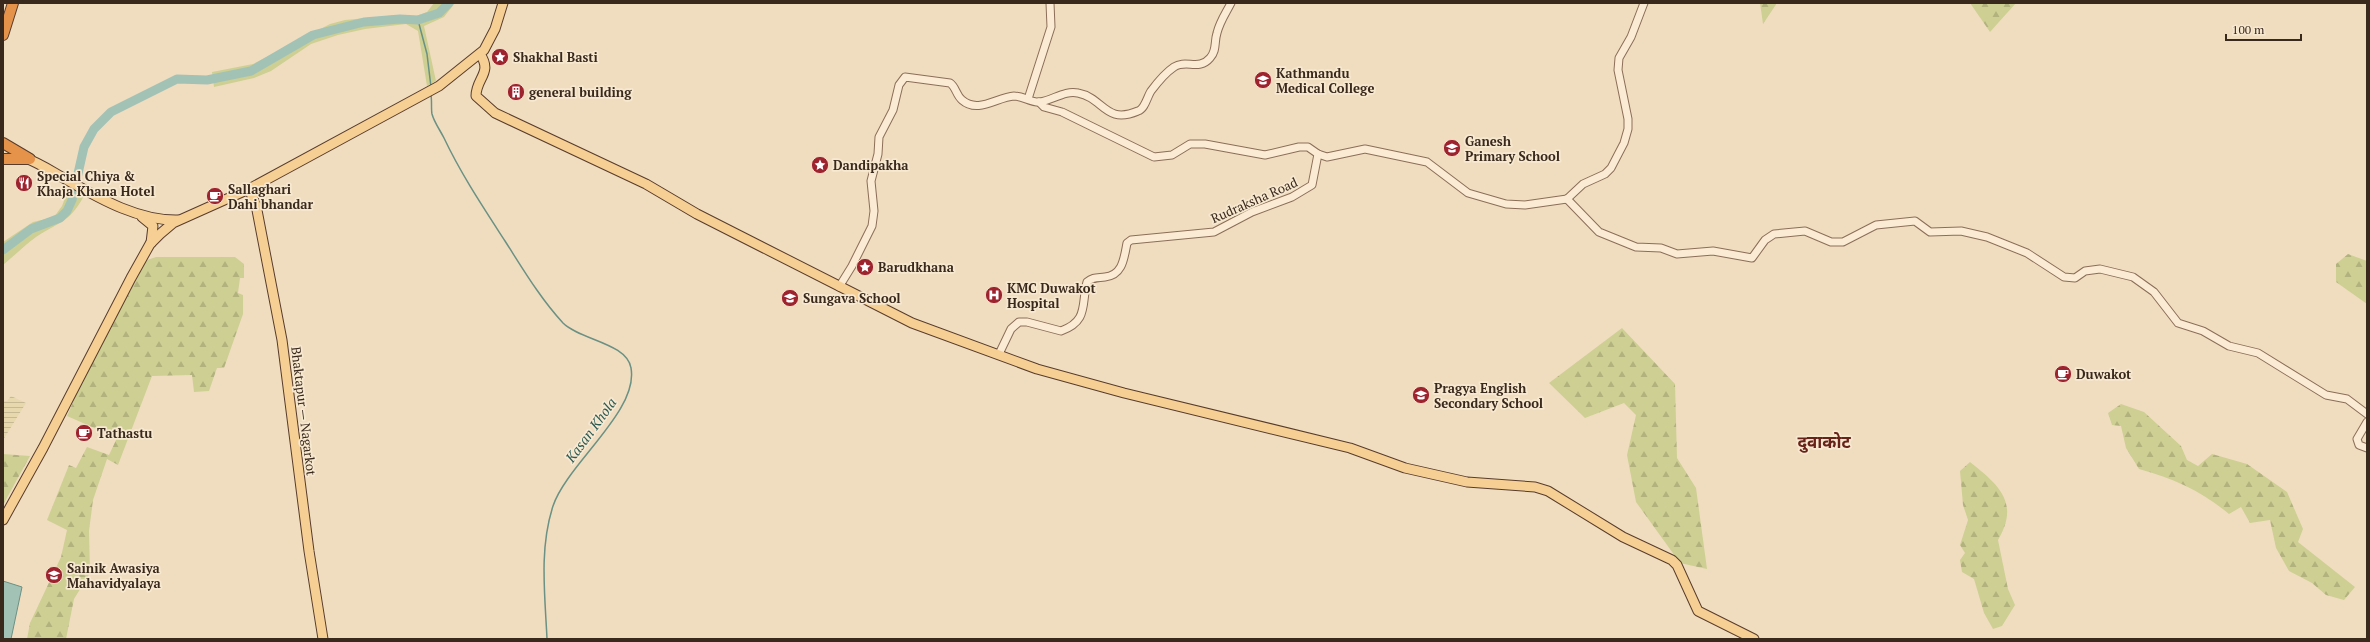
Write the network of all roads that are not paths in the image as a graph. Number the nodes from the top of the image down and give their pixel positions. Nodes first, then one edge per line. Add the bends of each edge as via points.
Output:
1 (13, 3) edge
2 (503, 3) edge
3 (1050, 3) edge
4 (1232, 3) edge
5 (1644, 3) edge
6 (3, 35) edge
7 (480, 54) junction
8 (1028, 99) junction
9 (1039, 102) junction
10 (3, 143) edge
11 (3, 149) edge
12 (1318, 154) junction
13 (3, 159) edge
14 (30, 159) junction
15 (249, 189) junction
16 (1567, 198) junction
17 (136, 213) junction
18 (153, 218) junction
19 (182, 220) junction
20 (160, 234) junction
21 (150, 244) junction
22 (839, 287) junction
23 (999, 354) junction
24 (2367, 414) edge
25 (2367, 422) edge
26 (2367, 448) edge
27 (3, 520) edge
28 (323, 639) edge
29 (1754, 639) edge

1 - 6 highway
2 - 7 main road via 490,38
3 - 8 street via 1051,27
4 - 9 street via 1220,23 1216,34 1215,51 1209,59 1196,66 1182,64 1172,68 1151,92 1140,110 1112,114 1091,98 1078,93
5 - 16 street via 1631,37 1620,54 1618,70 1628,119 1624,143 1611,168 1583,184
7 - 15 main road via 426,94
7 - 22 main road via 485,60 486,68 476,96 495,113 646,184
8 - 9 street
8 - 22 street via 1010,97 977,105 963,101 950,83 913,77 901,80 893,110 879,137 871,191 874,218 872,226 862,249
9 - 12 street via 1044,107 1062,112 1154,157 1172,155 1190,144 1206,144 1265,155 1272,155 1290,147 1308,147
10 - 14 highway
11 - 14 main road
12 - 16 street via 1327,156 1365,149 1427,162 1468,194 1506,204 1525,205
12 - 23 street, Rudraksha Road via 1312,185 1292,197 1252,212 1214,232 1131,240 1127,243 1125,258 1116,273 1095,277 1087,282 1085,307 1075,323 1061,331 1019,322 1013,327
13 - 14 highway
14 - 17 main road via 81,188
15 - 19 main road
15 - 28 main road, Bhaktapur — Nagarkot via 256,205 282,340
16 - 24 street via 1599,232 1636,247 1661,248 1677,254 1713,251 1752,258 1765,240 1774,234 1805,232 1831,242 1842,242 1876,225 1915,221 1930,232 1953,231 1987,237 2026,253 2064,277 2075,278 2092,269 2118,272 2133,277 2154,292 2175,320 2182,325 2203,331 2229,346 2258,353 2326,395 2347,399
17 - 18 main road
17 - 21 main road via 153,226
18 - 19 main road
18 - 20 main road via 161,223
19 - 20 main road
20 - 21 main road
21 - 27 main road
22 - 23 main road via 912,323
23 - 29 main road via 1037,368 1124,393 1350,448 1405,468 1467,482 1548,491 1623,536 1672,560 1677,565 1698,611
25 - 26 street via 2357,439 2359,445

